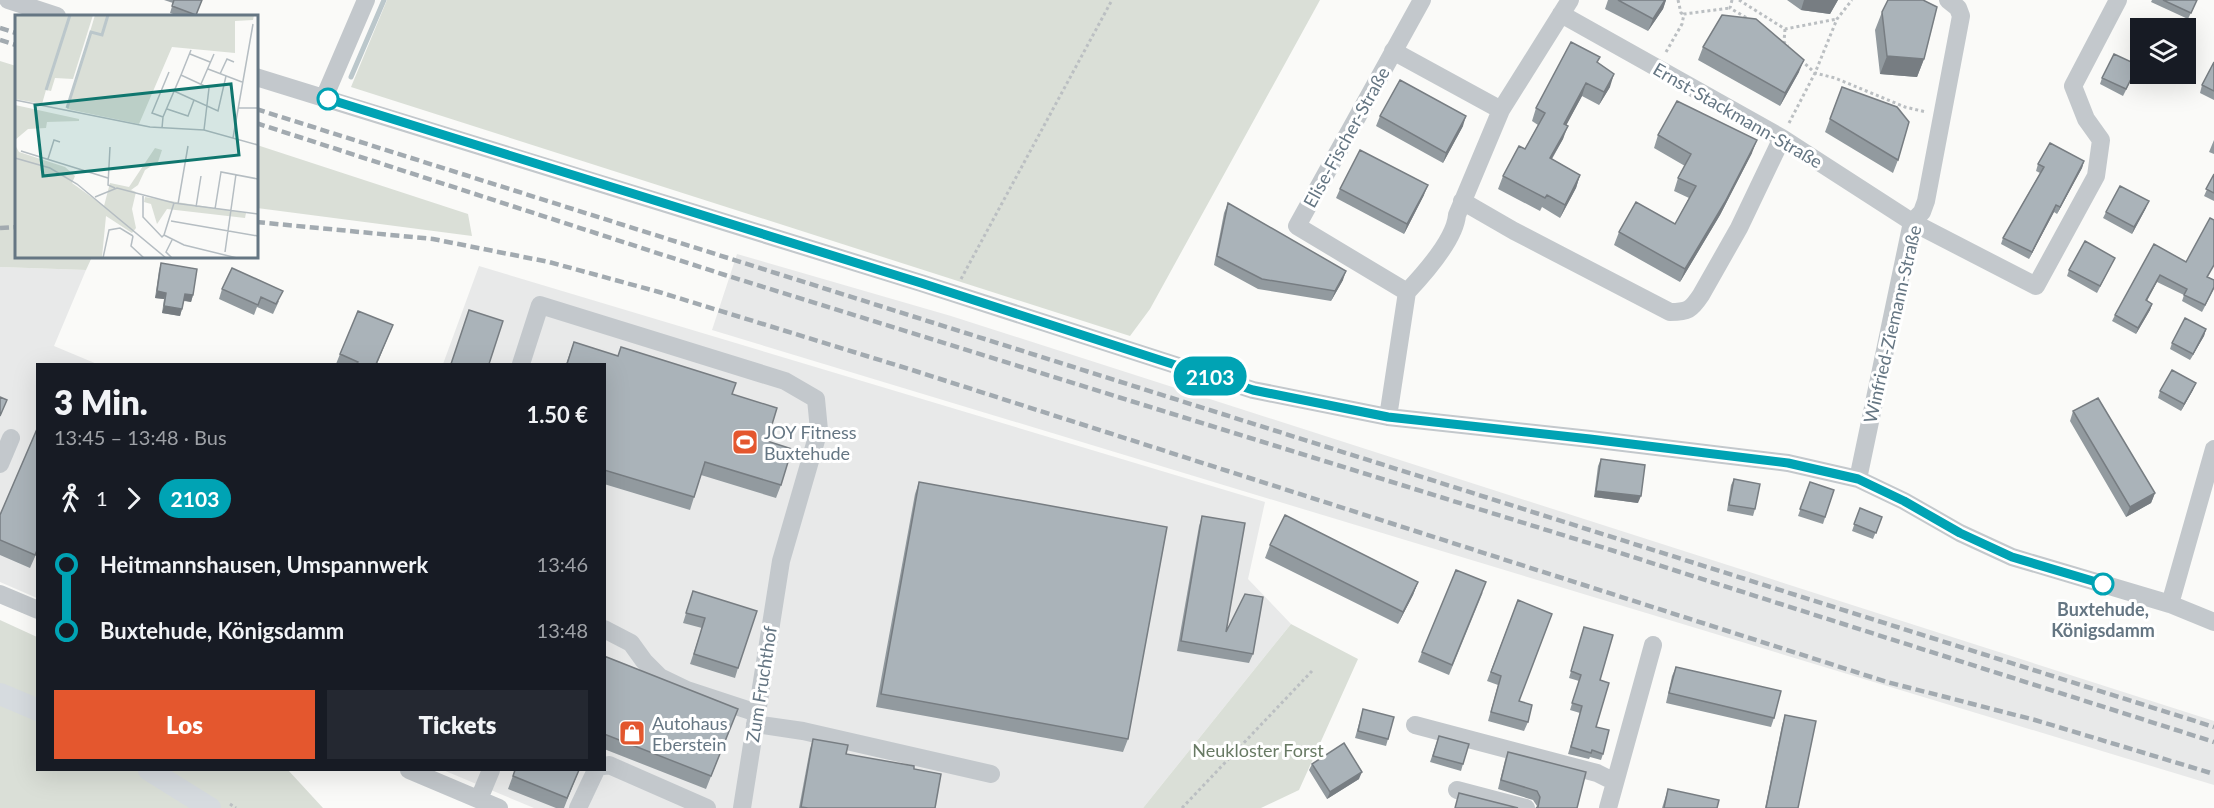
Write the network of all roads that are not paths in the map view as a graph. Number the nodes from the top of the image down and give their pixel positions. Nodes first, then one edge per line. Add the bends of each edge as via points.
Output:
1 (8, 0) edge
2 (366, 0) edge
3 (1422, 0) edge
4 (1948, 0) edge
5 (2118, 0) edge
6 (1565, 7) edge
7 (54, 15) edge
8 (1394, 51) junction
9 (258, 78) edge
10 (324, 98) junction
11 (1501, 110) junction
12 (1782, 138) junction
13 (1462, 201) junction
14 (1912, 222) junction
15 (1407, 292) junction
16 (521, 363) edge
17 (1388, 417) junction
18 (10, 438) dead end
19 (2214, 449) edge
20 (0, 464) edge
21 (1858, 479) junction
22 (0, 594) edge
23 (2170, 604) junction
24 (36, 609) edge
25 (2214, 622) edge
26 (606, 630) edge
27 (1653, 645) dead end
28 (0, 694) edge
29 (36, 709) edge
30 (756, 718) junction
31 (1415, 725) dead end
32 (606, 766) edge
33 (151, 771) edge
34 (411, 771) edge
35 (491, 771) edge
36 (596, 771) edge
37 (991, 774) dead end
38 (1615, 782) junction
39 (1457, 790) dead end
40 (479, 799) junction
41 (210, 808) edge
42 (499, 808) edge
43 (578, 808) edge
44 (707, 808) edge
45 (742, 808) edge
46 (1526, 808) edge
47 (1608, 808) edge

1 - 7 street
2 - 10 street
3 - 8 street, Elise-Fischer-Straße
4 - 14 street, Winfried-Ziemann-Straße via 1961,16 1926,201
5 - 14 street, Ernst-Stackmann-Straße via 2073,86 2086,119 2101,140 2096,176 2036,286
6 - 11 street
6 - 12 street, Ernst-Stackmann-Straße via 1657,68
8 - 11 street
8 - 15 street, Elise-Fischer-Straße via 1297,226
9 - 10 street
10 - 17 street via 1253,390
11 - 13 street
12 - 13 street via 1738,228 1698,300 1686,312 1670,312
12 - 14 street, Ernst-Stackmann-Straße
13 - 15 street via 1456,225
14 - 21 street, Winfried-Ziemann-Straße
15 - 17 street
16 - 30 street, Zum Fruchthof via 540,305 785,381 816,399 819,430 781,561
17 - 21 street via 1788,463
18 - 20 street
19 - 23 street
21 - 23 street via 2012,557
22 - 24 street
23 - 25 street
26 - 30 street via 631,643 660,677
27 - 38 street
28 - 29 main road
30 - 37 street
30 - 45 street, Zum Fruchthof
31 - 38 street via 1597,773
32 - 44 street
33 - 41 main road
34 - 40 street
35 - 40 street
36 - 43 street
38 - 47 street
39 - 46 street
40 - 42 street

